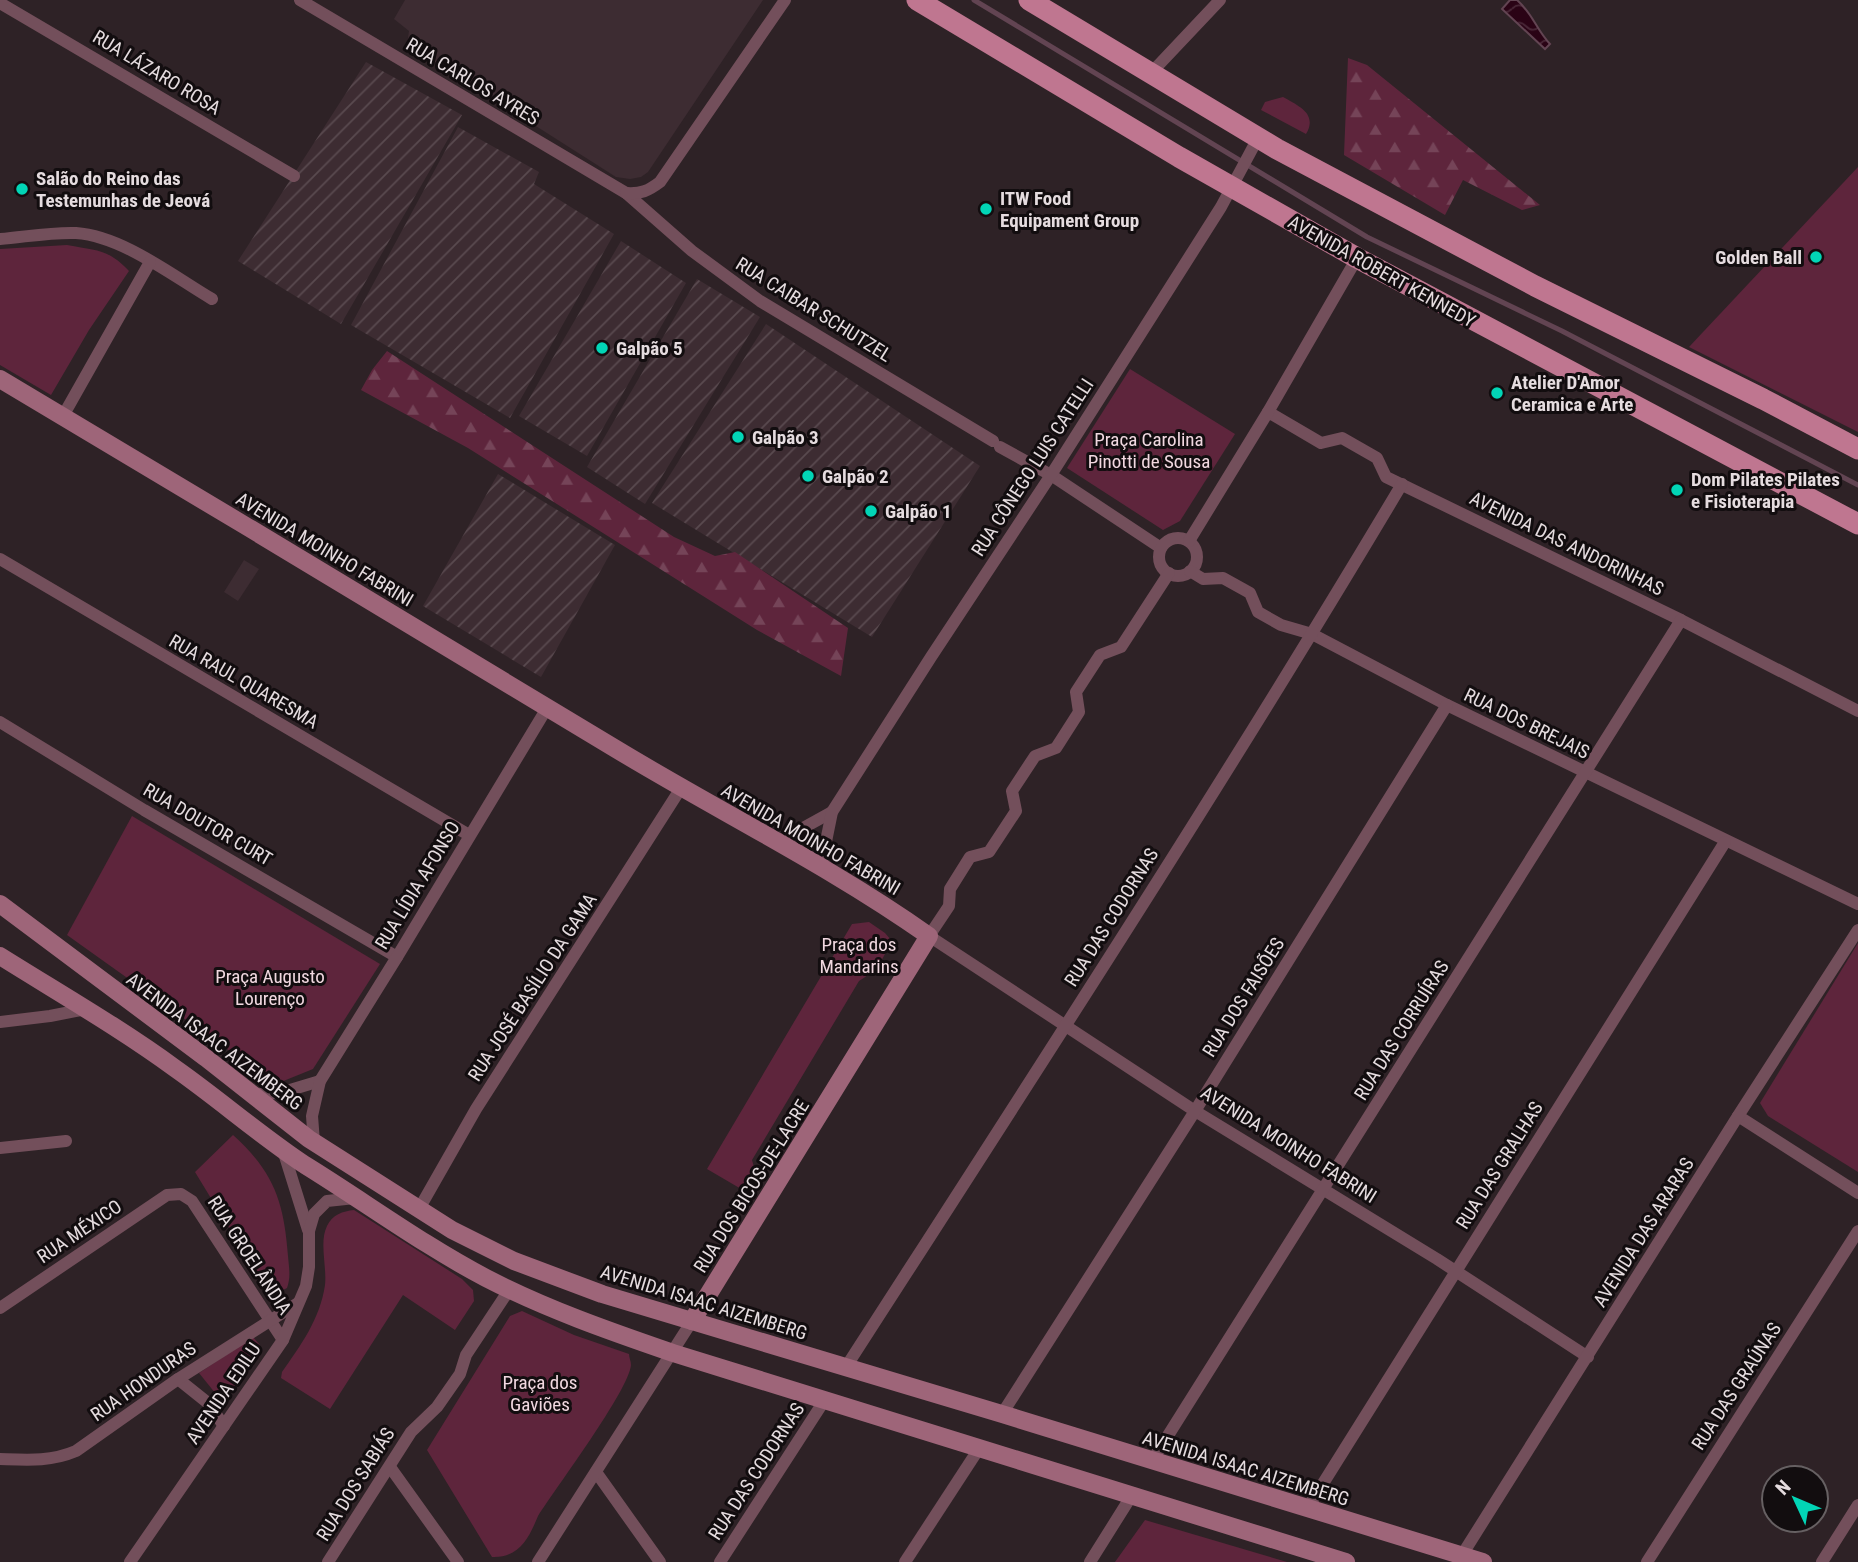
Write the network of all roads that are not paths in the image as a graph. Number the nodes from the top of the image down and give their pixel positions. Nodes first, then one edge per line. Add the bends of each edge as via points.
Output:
1 (300, 0) edge
2 (785, 0) edge
3 (917, 0) edge
4 (1030, 0) edge
5 (1220, 0) edge
6 (0, 3) edge
7 (315, 4) edge
8 (1150, 73) junction
9 (1254, 145) junction
10 (294, 176) dead end
11 (1233, 185) junction
12 (626, 193) junction
13 (0, 239) edge
14 (1357, 258) junction
15 (150, 262) junction
16 (212, 299) dead end
17 (0, 379) edge
18 (1268, 412) junction
19 (63, 416) junction
20 (1858, 449) edge
21 (1051, 475) junction
22 (1402, 484) junction
23 (1858, 524) edge
24 (1189, 541) junction
25 (1161, 548) junction
26 (0, 559) edge
27 (1190, 571) junction
28 (1169, 573) junction
29 (1681, 620) junction
30 (1312, 634) junction
31 (1447, 705) junction
32 (547, 708) junction
33 (1858, 711) edge
34 (0, 722) edge
35 (1586, 774) junction
36 (681, 788) junction
37 (832, 812) junction
38 (469, 835) junction
39 (1725, 842) junction
40 (776, 843) junction
41 (821, 866) junction
42 (0, 904) edge
43 (1858, 904) edge
44 (1858, 930) edge
45 (929, 936) junction
46 (0, 956) edge
47 (397, 957) junction
48 (86, 1009) junction
49 (0, 1022) edge
50 (1065, 1026) junction
51 (320, 1081) junction
52 (250, 1094) junction
53 (1195, 1111) junction
54 (1738, 1116) junction
55 (66, 1141) dead end
56 (314, 1142) junction
57 (0, 1148) edge
58 (283, 1150) junction
59 (1323, 1191) junction
60 (1858, 1193) edge
61 (181, 1194) joint
62 (358, 1198) junction
63 (419, 1209) junction
64 (309, 1231) junction
65 (1858, 1231) edge
66 (1455, 1271) junction
67 (509, 1290) junction
68 (602, 1294) junction
69 (298, 1303) junction
70 (0, 1308) edge
71 (268, 1320) junction
72 (692, 1321) junction
73 (584, 1323) junction
74 (283, 1339) junction
75 (673, 1353) junction
76 (1588, 1357) junction
77 (846, 1367) junction
78 (178, 1379) junction
79 (824, 1401) junction
80 (1002, 1414) junction
81 (225, 1426) junction
82 (980, 1447) junction
83 (0, 1459) edge
84 (1152, 1461) junction
85 (390, 1467) junction
86 (596, 1472) junction
87 (1132, 1495) junction
88 (1858, 1505) edge
89 (1307, 1509) junction
90 (1459, 1559) edge
91 (130, 1562) edge
92 (328, 1562) edge
93 (458, 1562) edge
94 (538, 1562) edge
95 (660, 1562) edge
96 (720, 1562) edge
97 (905, 1562) edge
98 (1090, 1562) edge
99 (1346, 1562) edge
100 (1483, 1562) edge
101 (1647, 1562) edge
102 (1822, 1562) edge

1 - 7 street, RUA CARLOS AYRES
2 - 12 street via 660,182 639,194
3 - 11 main road, AVENIDA ROBERT KENNEDY
4 - 8 main road
5 - 8 street
6 - 10 street, RUA LÁZARO ROSA
7 - 12 street, RUA CARLOS AYRES
8 - 9 main road
9 - 11 street, RUA CÔNEGO LUIS CATELLI
9 - 20 main road
11 - 14 main road, AVENIDA ROBERT KENNEDY
11 - 21 street, RUA CÔNEGO LUIS CATELLI
12 - 21 street, RUA CAIBAR SCHUTZEL via 692,251 760,301
13 - 15 street via 75,233 100,237
14 - 18 street
14 - 23 main road, AVENIDA ROBERT KENNEDY
15 - 16 street
15 - 19 street
17 - 19 street, AVENIDA MOINHO FABRINI
18 - 22 street, AVENIDA DAS ANDORINHAS via 1321,443 1342,438 1377,458 1386,477
18 - 24 street
19 - 32 street, AVENIDA MOINHO FABRINI
21 - 25 street, RUA CAIBAR SCHUTZEL
21 - 37 street, RUA CÔNEGO LUIS CATELLI
22 - 29 street, AVENIDA DAS ANDORINHAS
22 - 30 street, RUA DAS CODORNAS
24 - 25 street via 1170,539
24 - 27 street via 1197,556
25 - 28 street via 1161,565
26 - 38 street, RUA RAUL QUARESMA
27 - 28 street
27 - 30 street, RUA DOS BREJAIS via 1203,579 1223,578 1250,593 1258,612
28 - 45 street via 1121,647 1100,654 1076,692 1079,712 1056,748 1035,756 1013,791 1016,811 989,852 970,857 950,889 949,906
29 - 33 street, AVENIDA DAS ANDORINHAS
29 - 35 street, RUA DAS CORRUÍRAS
30 - 31 street, RUA DOS BREJAIS
30 - 50 street, RUA DAS CODORNAS
31 - 35 street, RUA DOS BREJAIS
31 - 53 street, RUA DOS FAISÕES
32 - 36 street, AVENIDA MOINHO FABRINI
32 - 38 street, RUA LÍDIA AFONSO
34 - 47 street, RUA DOUTOR CURT
35 - 39 street, RUA DOS BREJAIS
35 - 59 street, RUA DAS CORRUÍRAS
36 - 40 street, AVENIDA MOINHO FABRINI
36 - 63 street, RUA JOSÉ BASÍLIO DA GAMA via 477,1109
37 - 40 street, RUA CÔNEGO LUIS CATELLI
37 - 41 street, RUA CÔNEGO LUIS CATELLI
38 - 47 street, RUA LÍDIA AFONSO
39 - 43 street, RUA DOS BREJAIS
39 - 66 street, RUA DAS GRALHAS
40 - 41 street, AVENIDA MOINHO FABRINI
41 - 45 street, AVENIDA MOINHO FABRINI
42 - 52 street, AVENIDA ISAAC AIZEMBERG
44 - 54 street, AVENIDA DAS ARARAS
45 - 50 street, AVENIDA MOINHO FABRINI
45 - 72 street, RUA DOS BICOS-DE-LACRE
46 - 48 street
47 - 51 street, RUA LÍDIA AFONSO
48 - 49 street
48 - 58 street via 175,1068
50 - 53 street, AVENIDA MOINHO FABRINI
50 - 77 street, RUA DAS CODORNAS
51 - 52 street via 280,1093
51 - 56 street, RUA LÍDIA AFONSO via 312,1116
52 - 56 street, AVENIDA ISAAC AIZEMBERG
53 - 59 street, AVENIDA MOINHO FABRINI
53 - 80 street, RUA DOS FAISÕES
54 - 60 street
54 - 76 street, AVENIDA DAS ARARAS
55 - 57 street
56 - 63 street, AVENIDA ISAAC AIZEMBERG
58 - 62 street
58 - 64 street, AVENIDA EDILU
59 - 66 street, AVENIDA MOINHO FABRINI
59 - 84 street, RUA DAS CORRUÍRAS
61 - 70 street, RUA MÉXICO via 167,1195
61 - 71 street, RUA GROELÂNDIA via 191,1201
62 - 64 street via 327,1201 314,1214
62 - 67 street
63 - 68 street, AVENIDA ISAAC AIZEMBERG via 514,1261
64 - 69 street, AVENIDA EDILU via 309,1267
65 - 101 street, RUA DAS GRAÚNAS
66 - 76 street, AVENIDA MOINHO FABRINI
66 - 89 street, RUA DAS GRALHAS
67 - 73 street
67 - 85 street, RUA DOS SABIÁS via 466,1354 460,1374 437,1407 411,1432
68 - 72 street, AVENIDA ISAAC AIZEMBERG
68 - 73 street via 603,1311
69 - 71 street, RUA HONDURAS
69 - 74 street, AVENIDA EDILU
71 - 74 street, RUA GROELÂNDIA
71 - 78 street, RUA HONDURAS
72 - 75 street, RUA DOS BICOS-DE-LACRE
72 - 77 street, AVENIDA ISAAC AIZEMBERG
73 - 75 street
74 - 81 street, AVENIDA EDILU
75 - 79 street
75 - 86 street, RUA DOS BICOS-DE-LACRE
76 - 90 street, AVENIDA DAS ARARAS
77 - 80 street, AVENIDA ISAAC AIZEMBERG
78 - 81 street via 208,1403
78 - 83 street, RUA HONDURAS via 76,1451 40,1461
79 - 82 street
79 - 96 street, RUA DAS CODORNAS
80 - 84 street, AVENIDA ISAAC AIZEMBERG
81 - 91 street, AVENIDA EDILU
82 - 87 street
82 - 97 street
84 - 89 street, AVENIDA ISAAC AIZEMBERG
85 - 92 street, RUA DOS SABIÁS
85 - 93 street
86 - 94 street, RUA DOS BICOS-DE-LACRE
86 - 95 street
87 - 98 street
87 - 99 street
88 - 102 street
89 - 90 street, AVENIDA ISAAC AIZEMBERG
90 - 100 street, AVENIDA ISAAC AIZEMBERG

